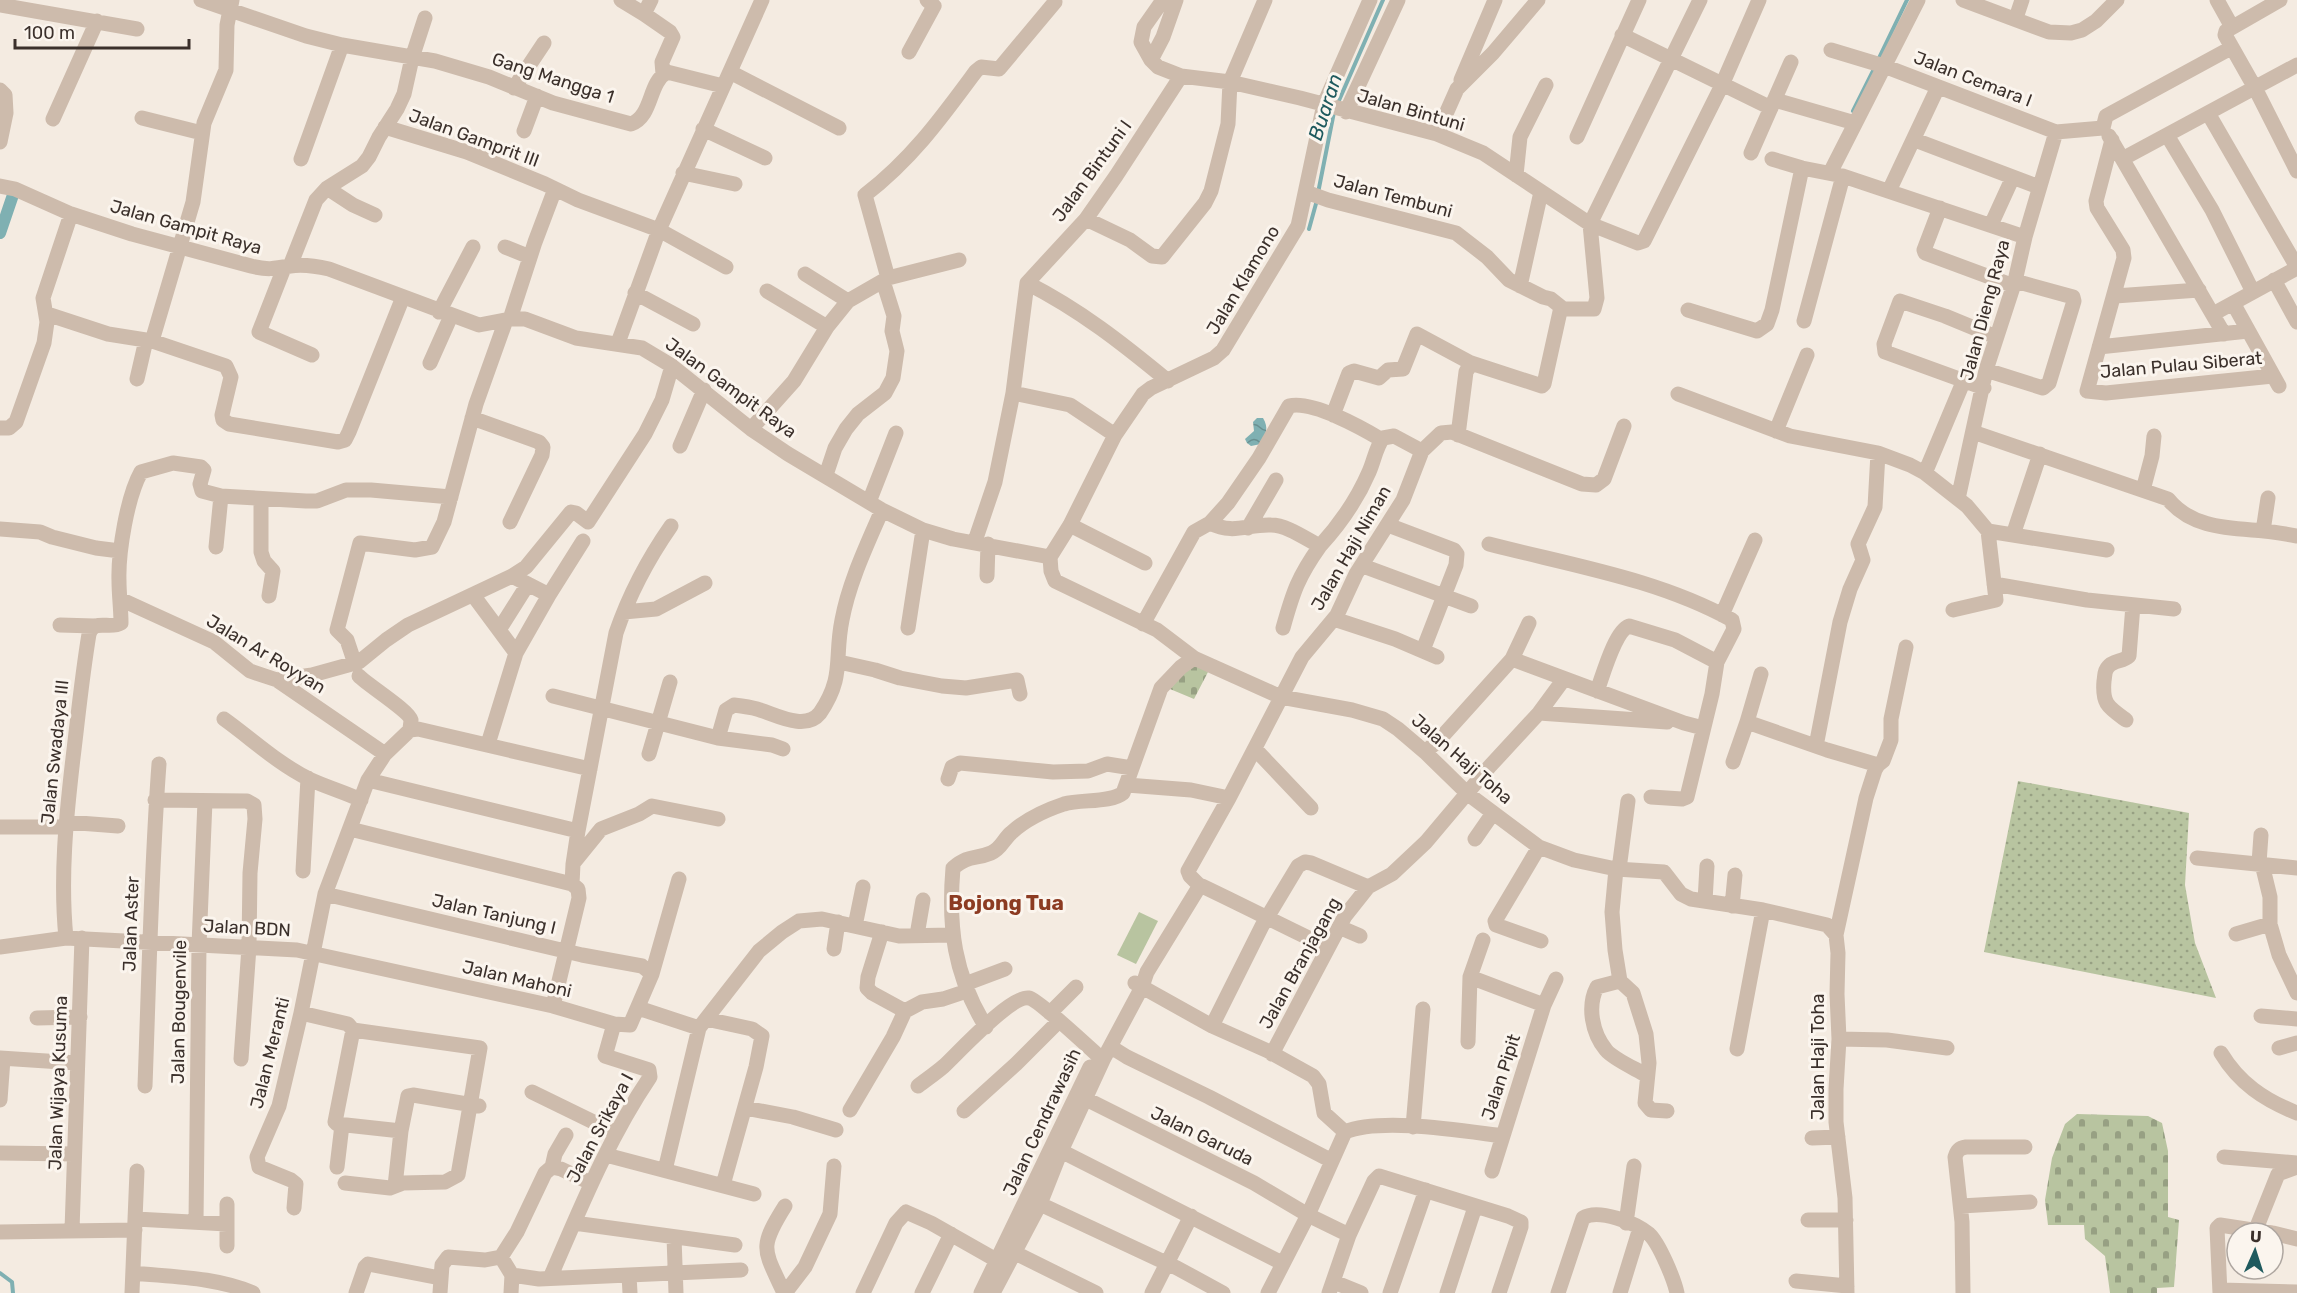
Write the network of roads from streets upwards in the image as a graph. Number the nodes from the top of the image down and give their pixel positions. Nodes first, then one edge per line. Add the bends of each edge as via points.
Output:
1 (201, 0) edge
2 (621, 0) edge
3 (762, 0) edge
4 (927, 0) edge
5 (1163, 0) edge
6 (1176, 0) edge
7 (1265, 0) edge
8 (1370, 0) edge
9 (1398, 0) edge
10 (1495, 0) edge
11 (1538, 0) edge
12 (1639, 0) edge
13 (1700, 0) edge
14 (1759, 0) edge
15 (1918, 0) edge
16 (1963, 0) edge
17 (2022, 0) edge
18 (2117, 0) edge
19 (2217, 0) edge
20 (2280, 0) edge
21 (1057, 4) edge
22 (0, 5) edge
23 (231, 5) edge
24 (647, 7) edge
25 (425, 18) dead end
26 (2016, 18) junction
27 (97, 21) junction
28 (2232, 27) junction
29 (137, 29) dead end
30 (1622, 35) junction
31 (544, 43) dead end
32 (342, 45) junction
33 (2231, 48) junction
34 (1831, 50) dead end
35 (909, 51) dead end
36 (412, 58) junction
37 (1671, 59) junction
38 (1151, 60) junction
39 (1791, 62) dead end
40 (1879, 65) junction
41 (2297, 65) edge
42 (663, 74) junction
43 (1180, 76) junction
44 (726, 79) junction
45 (1230, 82) junction
46 (1546, 85) dead end
47 (1722, 85) junction
48 (1938, 87) junction
49 (514, 88) junction
50 (2255, 88) junction
51 (1457, 89) junction
52 (0, 90) edge
53 (537, 96) junction
54 (1773, 104) junction
55 (1336, 108) junction
56 (2208, 113) junction
57 (142, 118) dead end
58 (53, 119) dead end
59 (1851, 122) junction
60 (385, 127) junction
61 (703, 129) junction
62 (839, 129) dead end
63 (524, 131) dead end
64 (2056, 132) junction
65 (202, 133) junction
66 (1437, 134) junction
67 (2108, 134) junction
68 (2168, 135) junction
69 (1577, 137) dead end
70 (1914, 140) junction
71 (0, 142) edge
72 (1751, 153) dead end
73 (765, 158) dead end
74 (2124, 158) junction
75 (301, 159) dead end
76 (1772, 159) dead end
77 (1802, 168) junction
78 (2296, 168) edge
79 (683, 173) junction
80 (1516, 175) junction
81 (1837, 175) junction
82 (2012, 179) junction
83 (735, 184) dead end
84 (0, 186) edge
85 (2039, 188) junction
86 (327, 189) junction
87 (555, 189) junction
88 (1889, 191) junction
89 (1541, 192) junction
90 (1314, 194) junction
91 (1940, 208) junction
92 (71, 214) junction
93 (375, 215) dead end
94 (1086, 219) junction
95 (1590, 224) junction
96 (1991, 225) junction
97 (659, 230) junction
98 (2025, 237) junction
99 (181, 246) junction
100 (473, 247) dead end
101 (505, 247) dead end
102 (530, 257) junction
103 (959, 260) dead end
104 (287, 267) junction
105 (726, 267) dead end
106 (2297, 268) edge
107 (805, 274) dead end
108 (885, 279) junction
109 (2274, 280) junction
110 (1028, 283) junction
111 (2015, 283) junction
112 (1520, 286) junction
113 (2199, 290) junction
114 (767, 291) dead end
115 (2253, 292) junction
116 (635, 293) junction
117 (2115, 296) junction
118 (403, 297) junction
119 (848, 302) junction
120 (2233, 303) junction
121 (1558, 305) junction
122 (1688, 310) dead end
123 (47, 314) junction
124 (445, 314) junction
125 (2213, 314) junction
126 (508, 320) junction
127 (1804, 321) dead end
128 (2297, 322) edge
129 (693, 324) dead end
130 (827, 327) junction
131 (2248, 331) junction
132 (2224, 334) junction
133 (1996, 337) junction
134 (149, 341) junction
135 (618, 343) junction
136 (2099, 347) junction
137 (312, 355) dead end
138 (1807, 355) dead end
139 (430, 363) dead end
140 (1471, 363) junction
141 (672, 366) junction
142 (1986, 370) junction
143 (137, 379) dead end
144 (1964, 380) junction
145 (1168, 381) junction
146 (1984, 388) junction
147 (704, 390) junction
148 (1013, 393) junction
149 (1678, 394) dead end
150 (1333, 415) junction
151 (472, 418) junction
152 (1624, 426) dead end
153 (0, 428) edge
154 (751, 429) junction
155 (1776, 431) junction
156 (1973, 432) junction
157 (896, 433) dead end
158 (1114, 435) junction
159 (1458, 435) junction
160 (2154, 436) dead end
161 (1382, 440) junction
162 (680, 446) dead end
163 (1422, 451) junction
164 (1878, 453) junction
165 (2040, 454) junction
166 (1925, 474) junction
167 (825, 475) junction
168 (1276, 480) dead end
169 (2143, 490) junction
170 (221, 496) junction
171 (451, 497) junction
172 (2268, 498) dead end
173 (261, 499) junction
174 (1958, 499) junction
175 (876, 506) junction
176 (510, 522) dead end
177 (1210, 523) junction
178 (1070, 525) junction
179 (1388, 525) junction
180 (671, 526) dead end
181 (1248, 528) junction
182 (0, 529) edge
183 (923, 530) junction
184 (1988, 531) junction
185 (2263, 531) junction
186 (2013, 535) junction
187 (2297, 536) edge
188 (1755, 540) dead end
189 (583, 541) dead end
190 (981, 543) junction
191 (1489, 544) dead end
192 (1320, 546) junction
193 (216, 547) dead end
194 (2107, 550) dead end
195 (120, 551) junction
196 (1050, 557) junction
197 (1145, 562) dead end
198 (1363, 566) junction
199 (512, 576) junction
200 (987, 576) dead end
201 (705, 583) dead end
202 (528, 584) junction
203 (1994, 584) junction
204 (473, 595) junction
205 (549, 595) junction
206 (269, 596) dead end
207 (1445, 596) junction
208 (120, 599) junction
209 (2133, 605) junction
210 (1471, 606) dead end
211 (2174, 609) dead end
212 (1953, 610) dead end
213 (624, 612) junction
214 (1722, 615) junction
215 (1334, 619) junction
216 (1529, 623) dead end
217 (1143, 624) junction
218 (60, 625) dead end
219 (94, 626) junction
220 (908, 628) dead end
221 (1283, 628) dead end
222 (499, 630) junction
223 (1906, 647) dead end
224 (516, 653) junction
225 (1194, 658) junction
226 (1512, 658) junction
227 (839, 662) junction
228 (1717, 662) junction
229 (357, 670) junction
230 (1761, 674) dead end
231 (1564, 679) junction
232 (277, 680) junction
233 (670, 682) dead end
234 (1597, 691) junction
235 (1020, 694) dead end
236 (553, 696) dead end
237 (1281, 698) junction
238 (601, 708) junction
239 (1539, 712) junction
240 (224, 719) dead end
241 (2126, 720) dead end
242 (1748, 722) junction
243 (658, 723) junction
244 (1684, 723) junction
245 (1703, 728) junction
246 (410, 730) junction
247 (718, 738) junction
248 (488, 744) junction
249 (1816, 746) junction
250 (783, 749) dead end
251 (1255, 749) junction
252 (1425, 752) junction
253 (385, 754) junction
254 (649, 754) dead end
255 (1733, 762) dead end
256 (159, 764) dead end
257 (1878, 765) junction
258 (1132, 768) junction
259 (590, 769) junction
260 (308, 778) junction
261 (948, 779) dead end
262 (368, 780) junction
263 (1127, 785) junction
264 (1468, 794) junction
265 (1651, 797) dead end
266 (1229, 798) junction
267 (154, 800) junction
268 (361, 800) junction
269 (205, 801) junction
270 (1628, 801) dead end
271 (1311, 808) dead end
272 (1493, 813) junction
273 (718, 819) dead end
274 (66, 824) junction
275 (118, 826) dead end
276 (0, 827) edge
277 (350, 829) junction
278 (578, 831) junction
279 (2261, 836) dead end
280 (1475, 839) dead end
281 (1539, 848) junction
282 (2198, 858) dead end
283 (2261, 863) junction
284 (573, 864) junction
285 (1707, 866) dead end
286 (2297, 868) edge
287 (1617, 869) junction
288 (303, 871) dead end
289 (1735, 875) dead end
290 (679, 879) dead end
291 (573, 884) junction
292 (1199, 886) junction
293 (1368, 887) junction
294 (863, 888) dead end
295 (325, 894) junction
296 (923, 900) dead end
297 (1705, 901) junction
298 (1732, 906) junction
299 (1763, 910) junction
300 (1266, 919) junction
301 (837, 921) junction
302 (2270, 924) junction
303 (855, 926) junction
304 (1339, 927) junction
305 (882, 932) junction
306 (2236, 934) dead end
307 (917, 935) junction
308 (952, 935) junction
309 (1836, 935) junction
310 (1360, 936) dead end
311 (66, 938) junction
312 (82, 938) junction
313 (1483, 940) dead end
314 (1541, 941) dead end
315 (1, 943) edge
316 (148, 943) junction
317 (199, 945) junction
318 (249, 947) junction
319 (1327, 947) junction
320 (834, 949) dead end
321 (566, 951) junction
322 (313, 952) junction
323 (1005, 969) dead end
324 (652, 974) junction
325 (1470, 977) junction
326 (1556, 980) dead end
327 (1141, 981) junction
328 (1620, 981) junction
329 (966, 987) junction
330 (1076, 987) dead end
331 (2297, 993) edge
332 (1544, 1005) junction
333 (553, 1006) junction
334 (638, 1008) junction
335 (1423, 1010) dead end
336 (905, 1011) junction
337 (301, 1013) junction
338 (2261, 1016) dead end
339 (80, 1017) junction
340 (1054, 1017) junction
341 (37, 1018) dead end
342 (2297, 1019) edge
343 (703, 1023) junction
344 (614, 1024) junction
345 (1212, 1026) junction
346 (986, 1027) junction
347 (353, 1030) junction
348 (1839, 1039) junction
349 (1468, 1042) dead end
350 (2297, 1042) edge
351 (1947, 1048) dead end
352 (2279, 1048) dead end
353 (1737, 1049) dead end
354 (2221, 1053) dead end
355 (1104, 1054) junction
356 (1272, 1054) junction
357 (1, 1059) edge
358 (241, 1059) dead end
359 (76, 1063) junction
360 (1647, 1076) junction
361 (145, 1086) dead end
362 (918, 1086) dead end
363 (532, 1092) dead end
364 (1081, 1097) junction
365 (0, 1100) edge
366 (475, 1105) junction
367 (745, 1108) junction
368 (850, 1110) dead end
369 (964, 1111) dead end
370 (1667, 1111) dead end
371 (2297, 1113) edge
372 (342, 1125) junction
373 (1413, 1127) junction
374 (836, 1130) dead end
375 (402, 1131) junction
376 (1345, 1132) junction
377 (616, 1133) junction
378 (566, 1135) dead end
379 (1503, 1136) junction
380 (1838, 1137) junction
381 (1812, 1138) dead end
382 (2025, 1147) dead end
383 (1061, 1150) junction
384 (0, 1153) edge
385 (74, 1154) junction
386 (606, 1155) junction
387 (2224, 1157) dead end
388 (1332, 1161) junction
389 (2297, 1165) edge
390 (834, 1166) dead end
391 (1634, 1166) dead end
392 (337, 1167) dead end
393 (552, 1167) junction
394 (665, 1170) junction
395 (137, 1171) dead end
396 (1492, 1171) dead end
397 (345, 1183) dead end
398 (591, 1183) junction
399 (723, 1185) junction
400 (395, 1186) junction
401 (1426, 1190) junction
402 (754, 1194) dead end
403 (2030, 1202) dead end
404 (227, 1204) dead end
405 (1040, 1204) junction
406 (785, 1206) dead end
407 (1961, 1206) junction
408 (1475, 1207) junction
409 (294, 1208) dead end
410 (1308, 1215) junction
411 (1191, 1216) junction
412 (1808, 1220) dead end
413 (1846, 1220) junction
414 (2259, 1221) edge
415 (196, 1222) junction
416 (574, 1223) junction
417 (227, 1224) junction
418 (135, 1225) junction
419 (1633, 1226) junction
420 (2225, 1226) edge
421 (72, 1230) junction
422 (0, 1232) edge
423 (951, 1234) junction
424 (1350, 1235) junction
425 (674, 1237) junction
426 (735, 1245) dead end
427 (227, 1246) dead end
428 (1006, 1254) junction
429 (501, 1257) junction
430 (1282, 1263) junction
431 (1167, 1264) junction
432 (741, 1270) dead end
433 (134, 1273) junction
434 (675, 1273) junction
435 (512, 1275) junction
436 (629, 1275) junction
437 (550, 1278) junction
438 (1796, 1281) dead end
439 (440, 1286) edge
440 (570, 1286) edge
441 (1331, 1288) edge
442 (1847, 1289) edge
443 (2220, 1292) edge
444 (2297, 1292) edge
445 (132, 1293) edge
446 (253, 1293) edge
447 (356, 1293) edge
448 (511, 1293) edge
449 (630, 1293) edge
450 (676, 1293) edge
451 (784, 1293) edge
452 (863, 1293) edge
453 (922, 1293) edge
454 (981, 1293) edge
455 (993, 1293) edge
456 (1096, 1293) edge
457 (1152, 1293) edge
458 (1223, 1293) edge
459 (1268, 1293) edge
460 (1361, 1293) edge
461 (1390, 1293) edge
462 (1447, 1293) edge
463 (1499, 1293) edge
464 (1558, 1293) edge
465 (1620, 1293) edge
466 (1677, 1293) edge
467 (1963, 1293) edge

1 - 23 street, Gang Mangga 1
2 - 24 street
3 - 44 street
4 - 35 street via 934,6
5 - 38 street via 1142,36 1141,42
6 - 38 street
7 - 45 street
8 - 55 street, Jalan Klamono
9 - 55 street
10 - 51 street
11 - 51 street
12 - 30 street
13 - 37 street
14 - 47 street
15 - 40 street
16 - 26 street
17 - 26 street
18 - 26 street via 2096,21 2071,33 2049,32
19 - 28 street
20 - 28 street
21 - 108 street via 999,69 976,71 919,146 865,195
22 - 27 street
23 - 32 street, Gang Mangga 1 via 297,33
23 - 65 street via 226,70
24 - 42 street via 673,37 662,62
25 - 36 street
27 - 29 street
27 - 58 street
28 - 33 street via 2224,35
30 - 37 street
30 - 69 street
31 - 49 street
32 - 36 street, Gang Mangga 1
32 - 75 street
33 - 50 street
33 - 67 street via 2106,116
34 - 40 street, Jalan Cemara I
36 - 49 street, Gang Mangga 1 via 435,61
36 - 60 street via 404,94
37 - 47 street
37 - 95 street
38 - 43 street
39 - 54 street
40 - 48 street, Jalan Cemara I
40 - 59 street
41 - 50 street
42 - 44 street via 671,71
42 - 53 street, Gang Mangga 1 via 644,114 630,124
43 - 45 street, Jalan Bintuni
43 - 94 street, Jalan Bintuni I
44 - 61 street
44 - 62 street
45 - 55 street, Jalan Bintuni
45 - 94 street via 1228,123 1211,191 1162,257 1152,256 1130,240
46 - 80 street via 1520,137
47 - 54 street
47 - 95 street, Jalan Bintuni via 1644,241 1638,243
48 - 64 street, Jalan Cemara I
48 - 70 street
49 - 53 street, Gang Mangga 1
50 - 56 street
50 - 78 street
51 - 66 street
52 - 71 street via 5,95 6,113
53 - 63 street
54 - 59 street
54 - 72 street
55 - 66 street, Jalan Bintuni
55 - 90 street, Jalan Klamono
56 - 68 street
56 - 106 street
57 - 65 street
59 - 81 street
60 - 86 street via 362,166
60 - 87 street, Jalan Gamprit III via 467,152
61 - 73 street
61 - 79 street
64 - 67 street, Jalan Cemara I
64 - 85 street, Jalan Dieng Raya
65 - 99 street via 194,202
66 - 80 street, Jalan Bintuni via 1483,153
67 - 74 street
67 - 117 street via 2096,201 2123,250
68 - 74 street
68 - 115 street
70 - 82 street
70 - 88 street
74 - 113 street
76 - 77 street
77 - 81 street
77 - 122 street via 1767,324 1757,331
79 - 83 street
79 - 97 street
80 - 89 street, Jalan Bintuni
81 - 88 street
81 - 127 street
82 - 85 street
82 - 96 street
84 - 92 street, Jalan Gampit Raya
85 - 98 street, Jalan Dieng Raya
86 - 93 street
86 - 104 street via 314,204
87 - 97 street
87 - 102 street, Jalan Gamprit III
88 - 91 street
89 - 95 street, Jalan Bintuni
89 - 112 street
90 - 112 street, Jalan Tembuni via 1456,234
90 - 145 street, Jalan Klamono via 1294,236 1223,350
91 - 96 street
91 - 111 street via 1925,252
92 - 99 street, Jalan Gampit Raya
92 - 123 street via 43,298
94 - 110 street, Jalan Bintuni I
95 - 121 street via 1596,305 1593,310
96 - 98 street
97 - 105 street
97 - 116 street
98 - 111 street, Jalan Dieng Raya
99 - 104 street, Jalan Gampit Raya via 268,270
99 - 134 street
100 - 124 street
101 - 102 street
102 - 126 street, Jalan Gamprit III
103 - 108 street
104 - 118 street, Jalan Gampit Raya via 329,269
104 - 137 street via 259,332
106 - 109 street
107 - 119 street
108 - 119 street
108 - 167 street via 897,351 893,378 885,393 846,429
109 - 115 street
109 - 128 street
110 - 145 street via 1089,318
110 - 148 street
111 - 133 street, Jalan Dieng Raya
111 - 142 street via 2073,297 2049,382 2043,388
112 - 121 street, Jalan Tembuni
113 - 117 street
113 - 125 street
114 - 130 street
115 - 120 street
116 - 129 street
116 - 135 street
117 - 136 street
118 - 124 street, Jalan Gampit Raya
118 - 134 street via 349,432 345,440 338,442 229,424 222,415 231,377 229,369
119 - 130 street
120 - 125 street
120 - 131 street, Jalan Pulau Siberat
121 - 140 street via 1542,386
123 - 134 street via 108,334
123 - 153 street via 44,343 21,411 13,426
124 - 126 street, Jalan Gampit Raya via 479,325
124 - 139 street
125 - 132 street
126 - 135 street, Jalan Gampit Raya via 525,319 576,338
126 - 151 street, Jalan Gamprit III
130 - 154 street via 794,381
131 - 132 street
131 - 136 street, Jalan Pulau Siberat via 2276,381 2106,393 2087,391
132 - 136 street
133 - 142 street, Jalan Dieng Raya
133 - 144 street via 1903,301 1899,303 1884,344 1885,352
134 - 143 street
135 - 141 street, Jalan Gampit Raya via 642,348
138 - 155 street
140 - 150 street via 1417,334 1403,369 1388,370 1379,378 1349,373
140 - 159 street via 1466,372
141 - 147 street, Jalan Gampit Raya
141 - 199 street via 662,400 645,434 588,522 571,512 526,567
142 - 146 street, Jalan Dieng Raya
144 - 146 street
144 - 166 street
145 - 158 street, Jalan Klamono via 1143,394
146 - 156 street, Jalan Dieng Raya
147 - 154 street, Jalan Gampit Raya
147 - 162 street
148 - 158 street via 1070,405
148 - 190 street
149 - 155 street
150 - 161 street
150 - 177 street via 1289,406 1259,458
151 - 171 street, Jalan Gamprit III
151 - 176 street via 539,442 543,447
152 - 159 street via 1604,479 1596,485 1582,484
154 - 167 street, Jalan Gampit Raya
155 - 164 street
156 - 165 street
156 - 174 street, Jalan Dieng Raya
157 - 175 street
158 - 178 street, Jalan Klamono
159 - 163 street, Jalan Haji Niman via 1441,433
160 - 169 street
161 - 163 street via 1394,436
161 - 192 street via 1353,504
163 - 179 street, Jalan Haji Niman via 1403,500
164 - 166 street
164 - 249 street via 1875,507 1858,544 1863,560 1840,622
165 - 169 street
165 - 186 street
166 - 174 street
167 - 175 street, Jalan Gampit Raya
168 - 181 street
169 - 185 street via 2169,499 2182,512 2209,525
170 - 173 street
170 - 193 street
170 - 195 street via 202,491 201,467 173,463 141,472 133,490
171 - 173 street via 346,490 317,501
171 - 229 street, Jalan Gamprit III via 432,547 415,550 360,543 337,630 346,640
172 - 185 street
173 - 206 street via 261,552 273,571
174 - 184 street
175 - 183 street, Jalan Gampit Raya
175 - 227 street via 846,605
177 - 181 street via 1232,530
177 - 217 street via 1194,532
178 - 196 street, Jalan Klamono
178 - 197 street
179 - 198 street, Jalan Haji Niman
179 - 207 street via 1454,550 1458,558
180 - 213 street via 654,550
181 - 192 street via 1273,525
182 - 195 street via 40,532
183 - 190 street, Jalan Gampit Raya
183 - 220 street
184 - 186 street
184 - 203 street
185 - 187 street
186 - 194 street
188 - 214 street
189 - 205 street
190 - 196 street, Jalan Gampit Raya
190 - 200 street
191 - 214 street via 1627,579
192 - 221 street via 1294,587
195 - 208 street
196 - 217 street, Jalan Haji Toha via 1055,581
198 - 207 street
198 - 215 street, Jalan Haji Niman
199 - 202 street
199 - 204 street
201 - 213 street via 656,609
202 - 205 street
202 - 222 street
203 - 209 street
203 - 212 street via 1996,600
204 - 222 street
204 - 229 street via 408,625
205 - 224 street
207 - 210 street
207 - 215 street via 1430,653
208 - 219 street via 119,625
208 - 232 street, Jalan Ar Royyan via 214,642 250,671
209 - 211 street
209 - 241 street via 2129,656 2109,665 2103,693 2109,707
213 - 238 street
214 - 228 street via 1732,620 1734,629
215 - 237 street, Jalan Haji Niman via 1302,657
216 - 226 street
217 - 225 street, Jalan Haji Toha
218 - 219 street
219 - 274 street, Jalan Swadaya III via 88,634 79,696
222 - 224 street
223 - 257 street via 1892,714 1891,740
224 - 248 street
225 - 237 street, Jalan Haji Toha
225 - 258 street via 1161,688
226 - 231 street
226 - 252 street
227 - 235 street via 942,686 1017,680
227 - 247 street via 837,678 816,718 790,720 734,705 726,710
228 - 234 street via 1675,640 1629,626 1617,640
228 - 245 street
229 - 232 street
229 - 246 street via 392,704 404,710 411,719
230 - 242 street
231 - 234 street
231 - 239 street, Jalan Branjagang
232 - 253 street, Jalan Ar Royyan
233 - 243 street
234 - 244 street
236 - 238 street
237 - 251 street, Jalan Haji Niman
237 - 252 street, Jalan Haji Toha via 1383,719
238 - 243 street
238 - 259 street
239 - 244 street
239 - 264 street, Jalan Branjagang
240 - 260 street via 261,749
242 - 249 street
242 - 255 street
243 - 247 street
243 - 254 street
244 - 245 street
245 - 265 street via 1687,797
246 - 248 street via 429,730
246 - 253 street, Jalan Meranti
247 - 250 street
248 - 259 street
249 - 257 street
251 - 266 street, Jalan Haji Niman
251 - 271 street
252 - 264 street, Jalan Haji Toha
253 - 262 street, Jalan Meranti
256 - 267 street, Jalan Aster
257 - 309 street via 1866,798
258 - 261 street via 1107,764 1088,771 1053,772 960,763 952,767
258 - 263 street
259 - 278 street
260 - 268 street
260 - 288 street
262 - 268 street, Jalan Meranti
262 - 278 street
263 - 266 street via 1191,790
263 - 308 street via 1118,797 1083,800 1049,810 1009,834 991,853 964,858 952,868
264 - 272 street, Jalan Haji Toha
264 - 293 street, Jalan Branjagang via 1407,862
266 - 292 street, Jalan Haji Niman via 1188,871
267 - 269 street
267 - 316 street, Jalan Aster
268 - 277 street, Jalan Meranti
269 - 317 street, Jalan Bougenvile
269 - 318 street via 247,801 254,805
270 - 287 street
272 - 280 street
272 - 281 street, Jalan Haji Toha
273 - 284 street via 652,806 602,829
274 - 275 street
274 - 276 street
274 - 311 street, Jalan Swadaya III
277 - 291 street
277 - 295 street, Jalan Meranti
278 - 284 street
279 - 283 street
281 - 287 street, Jalan Haji Toha
281 - 314 street via 1495,921 1496,926
282 - 283 street
283 - 286 street
283 - 302 street via 2270,897
284 - 291 street
285 - 297 street
287 - 297 street, Jalan Haji Toha via 1664,872 1681,894
287 - 328 street via 1612,912
289 - 298 street
290 - 324 street
291 - 321 street via 579,898
292 - 300 street
292 - 327 street, Jalan Cendrawasih
293 - 300 street via 1305,862 1298,866
293 - 304 street, Jalan Branjagang
294 - 303 street
295 - 321 street, Jalan Tanjung I
295 - 322 street, Jalan Meranti
296 - 307 street
297 - 298 street, Jalan Haji Toha
298 - 299 street, Jalan Haji Toha
299 - 309 street, Jalan Haji Toha via 1827,925
299 - 353 street
300 - 319 street
300 - 345 street
301 - 303 street
301 - 320 street
301 - 343 street via 799,921 787,927 759,951
302 - 306 street
302 - 331 street
303 - 305 street
304 - 310 street
304 - 319 street, Jalan Branjagang
305 - 307 street
305 - 336 street via 867,988
307 - 308 street
308 - 329 street
309 - 348 street, Jalan Haji Toha
311 - 312 street, Jalan BDN
311 - 315 street, Jalan BDN
312 - 316 street, Jalan BDN
312 - 339 street, Jalan Wijaya Kusuma
313 - 325 street
316 - 317 street, Jalan BDN
316 - 361 street, Jalan Aster
317 - 318 street, Jalan BDN
317 - 415 street, Jalan Bougenvile
318 - 322 street, Jalan BDN
318 - 358 street
319 - 356 street, Jalan Branjagang
321 - 324 street, Jalan Tanjung I via 642,966
321 - 333 street
322 - 333 street, Jalan Mahoni
322 - 337 street, Jalan Meranti
323 - 329 street
324 - 334 street
325 - 332 street
325 - 349 street
326 - 332 street, Jalan Pipit
327 - 345 street
327 - 355 street, Jalan Cendrawasih
328 - 360 street via 1633,993 1640,1012 1646,1034
328 - 360 street via 1597,987 1591,1004 1592,1017 1606,1051
329 - 336 street
329 - 346 street
330 - 340 street
332 - 379 street, Jalan Pipit
333 - 344 street, Jalan Mahoni
334 - 343 street
334 - 344 street via 630,1025
335 - 373 street
336 - 368 street
337 - 347 street via 348,1024
337 - 409 street, Jalan Meranti via 279,1106 257,1157 259,1167 296,1184
338 - 342 street
339 - 341 street
339 - 359 street, Jalan Wijaya Kusuma
340 - 346 street via 1038,1002 1020,999
340 - 355 street
340 - 369 street via 1016,1064
343 - 367 street via 752,1029 762,1036
343 - 394 street
344 - 377 street, Jalan Srikaya I via 605,1056 650,1073
345 - 356 street
346 - 362 street
347 - 366 street via 480,1048
347 - 372 street via 335,1119
348 - 351 street
348 - 380 street, Jalan Haji Toha
350 - 352 street
354 - 371 street via 2251,1089
355 - 364 street, Jalan Cendrawasih
355 - 388 street via 1127,1057
356 - 376 street via 1313,1076 1319,1084 1324,1113
357 - 359 street
357 - 365 street
359 - 385 street, Jalan Wijaya Kusuma
360 - 370 street via 1647,1107
363 - 377 street
364 - 383 street, Jalan Cendrawasih
364 - 410 street, Jalan Garuda via 1254,1183
364 - 428 street, Jalan Cendrawasih
366 - 375 street via 408,1096
366 - 400 street via 458,1175 445,1182
367 - 374 street
367 - 399 street
372 - 375 street
372 - 392 street
373 - 376 street, Jalan Pipit via 1367,1126
373 - 379 street, Jalan Pipit
375 - 400 street
376 - 388 street
377 - 386 street, Jalan Srikaya I
378 - 393 street
379 - 396 street
380 - 381 street
380 - 413 street, Jalan Haji Toha
382 - 407 street via 1960,1148 1955,1157
383 - 405 street, Jalan Cendrawasih
383 - 411 street
384 - 385 street
385 - 421 street, Jalan Wijaya Kusuma
386 - 394 street
386 - 398 street, Jalan Srikaya I
387 - 389 street
388 - 410 street
389 - 414 street via 2278,1174
390 - 451 street via 830,1214 805,1267
391 - 419 street
393 - 398 street
393 - 429 street via 545,1173
394 - 399 street
395 - 418 street
397 - 400 street
398 - 416 street, Jalan Srikaya I
399 - 402 street
401 - 408 street
401 - 424 street via 1377,1177
401 - 461 street
403 - 407 street
404 - 417 street
405 - 428 street, Jalan Cendrawasih
405 - 431 street
406 - 451 street via 774,1224 765,1253
407 - 467 street
408 - 462 street
408 - 463 street via 1517,1219 1522,1224
410 - 424 street, Jalan Garuda
410 - 430 street
411 - 430 street
411 - 431 street
412 - 413 street
413 - 442 street, Jalan Haji Toha
415 - 417 street
415 - 418 street
416 - 425 street
416 - 437 street, Jalan Srikaya I
417 - 427 street
418 - 421 street
418 - 433 street
419 - 464 street via 1602,1214 1583,1218
419 - 465 street
419 - 466 street via 1650,1235 1671,1273
420 - 443 street via 2217,1228
421 - 422 street
423 - 428 street
423 - 452 street via 906,1212 896,1223
423 - 453 street
424 - 441 street
425 - 426 street
425 - 434 street
428 - 454 street, Jalan Cendrawasih
428 - 455 street, Jalan Cendrawasih
428 - 456 street
429 - 435 street
429 - 439 street via 448,1257 442,1264
430 - 459 street
431 - 457 street
431 - 458 street
432 - 434 street
433 - 445 street
433 - 446 street via 208,1280
434 - 436 street
434 - 450 street
435 - 437 street
435 - 448 street
436 - 440 street
436 - 449 street
437 - 440 street
438 - 442 street
439 - 447 street via 368,1264
441 - 460 street
443 - 444 street

